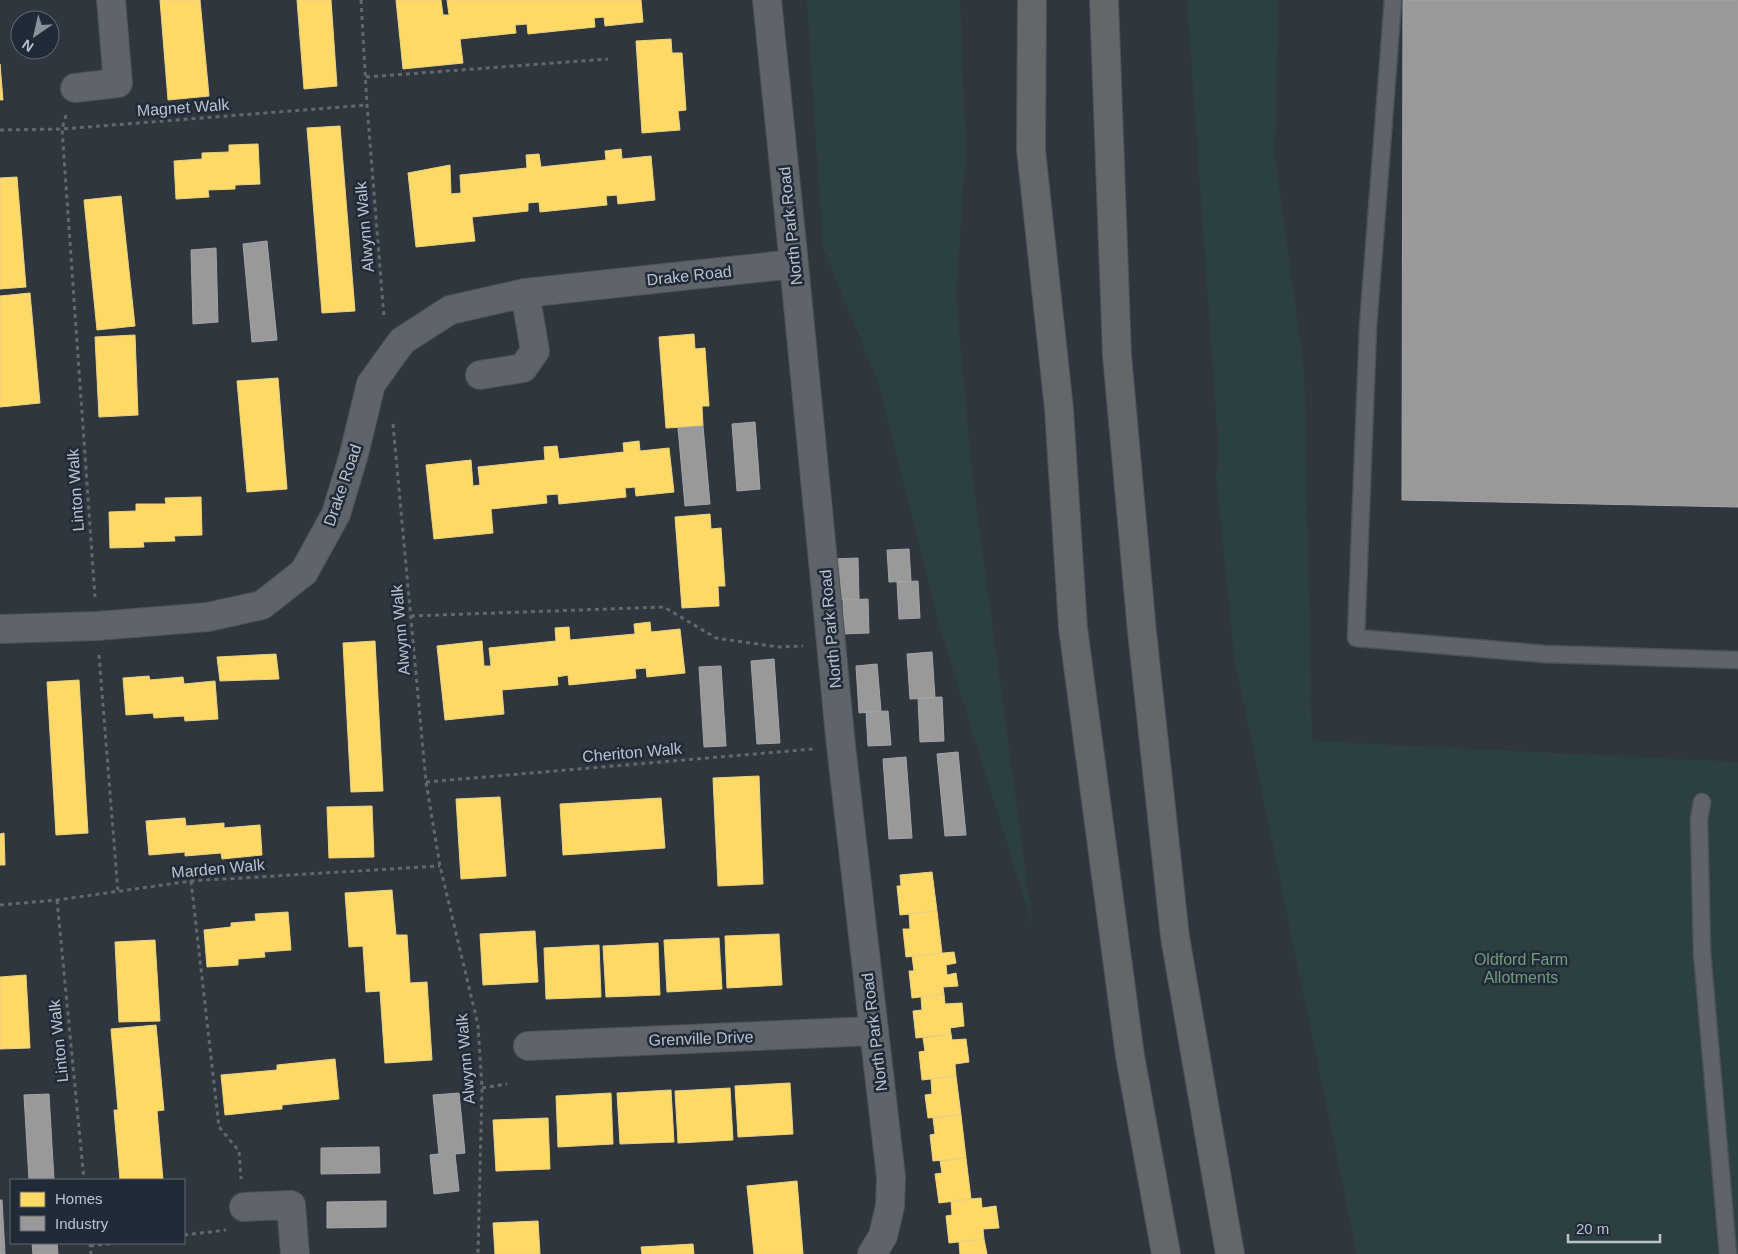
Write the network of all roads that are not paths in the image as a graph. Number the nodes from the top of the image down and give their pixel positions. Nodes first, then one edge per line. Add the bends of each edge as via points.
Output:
1 (111, 0) edge
2 (767, 0) edge
3 (1032, 0) edge
4 (1104, 0) edge
5 (1393, 0) edge
6 (75, 88) road end
7 (794, 264) junction
8 (525, 293) junction
9 (480, 375) dead end
10 (0, 629) edge
11 (1738, 660) edge
12 (1702, 802) dead end
13 (874, 1031) junction
14 (528, 1046) dead end
15 (244, 1207) road end
16 (880, 1252) edge
17 (295, 1254) edge
18 (1166, 1254) edge
19 (1230, 1254) edge
20 (1728, 1254) edge

1 - 6 street via 118,84
2 - 7 street, North Park Road
3 - 18 highway via 1031,150 1059,409 1073,628 1130,1056
4 - 19 highway via 1117,355 1142,632 1175,937
5 - 11 lane via 1368,327 1356,638 1545,654
7 - 8 street, Drake Road
7 - 13 street, North Park Road via 841,746
8 - 9 street via 535,351 523,368
8 - 10 street, Drake Road via 450,310 402,341 371,384 336,514 304,572 262,605 208,617 97,626
12 - 20 lane via 1702,952
13 - 14 street, Grenville Drive
13 - 16 street, North Park Road via 891,1177 890,1206
15 - 17 street via 291,1205

